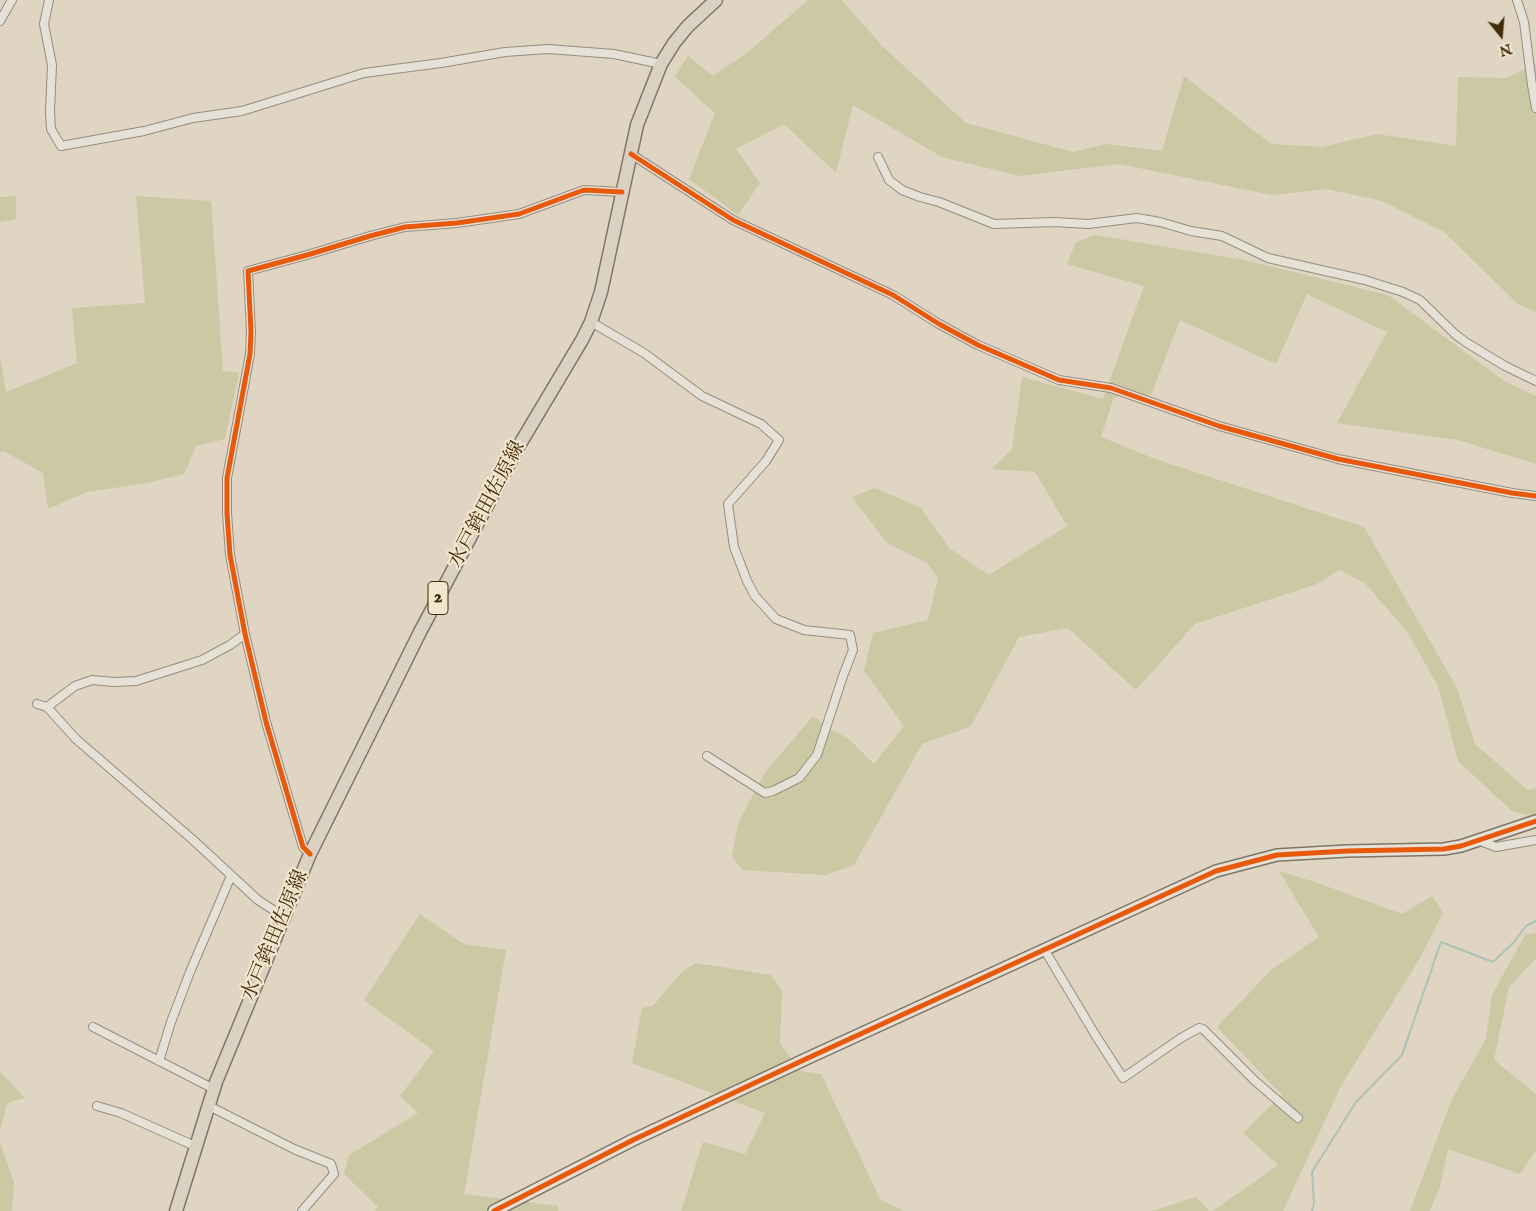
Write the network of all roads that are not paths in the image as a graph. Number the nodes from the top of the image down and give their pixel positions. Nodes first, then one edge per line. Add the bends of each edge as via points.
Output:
1 (12, 0) edge
2 (49, 0) edge
3 (716, 0) edge
4 (1517, 0) edge
5 (0, 21) edge
6 (661, 64) junction
7 (1536, 108) edge
8 (631, 154) junction
9 (878, 157) dead end
10 (622, 192) junction
11 (590, 322) junction
12 (1536, 381) edge
13 (1536, 496) edge
14 (245, 634) junction
15 (37, 704) dead end
16 (47, 707) junction
17 (707, 756) dead end
18 (1536, 821) edge
19 (1478, 840) junction
20 (1536, 840) edge
21 (310, 854) junction
22 (231, 876) junction
23 (284, 917) junction
24 (1044, 949) junction
25 (93, 1027) dead end
26 (159, 1061) junction
27 (214, 1089) junction
28 (97, 1106) dead end
29 (209, 1106) junction
30 (1298, 1118) dead end
31 (196, 1146) junction
32 (176, 1211) edge
33 (302, 1211) edge
34 (494, 1211) edge

1 - 5 street
2 - 6 street via 44,24 52,66 50,112 52,129 61,146 242,111 364,74 506,52 548,50 614,54
3 - 6 main road, 水戸鉾田佐原線 / 2 via 688,26
4 - 7 street via 1524,22
6 - 8 main road, 水戸鉾田佐原線 / 2 via 638,125
8 - 10 main road, 水戸鉾田佐原線 / 2
8 - 13 street via 733,220 893,295 978,345 1059,380 1111,388 1219,426 1338,459
9 - 12 street via 889,180 902,190 994,224 1088,224 1138,218 1222,236 1268,258 1403,292 1420,300 1468,344
10 - 11 main road, 水戸鉾田佐原線 / 2 via 601,292
10 - 14 street via 584,190 519,214 405,227 248,271 250,354 227,478 230,555
11 - 17 street via 644,353 702,396 761,424 779,440 766,461 728,504 734,548 746,582 754,596 776,619 804,630 850,635 854,650 817,755 799,778 765,792
11 - 21 main road, 水戸鉾田佐原線 / 2 via 517,449
14 - 16 street via 202,660 136,681 92,680 75,686
14 - 21 street via 266,722 303,847
15 - 16 street
16 - 22 street via 76,739
18 - 19 street
19 - 20 street via 1496,847
19 - 24 street via 1444,849 1283,854 1239,864 1216,871
21 - 23 main road, 水戸鉾田佐原線 / 2
22 - 23 street
22 - 26 street via 190,972
23 - 27 main road, 水戸鉾田佐原線 / 2
24 - 30 street via 1123,1078 1199,1028
24 - 34 street via 642,1136
25 - 26 street
26 - 27 street
27 - 29 main road, 水戸鉾田佐原線 / 2
28 - 31 street
29 - 31 main road, 水戸鉾田佐原線 / 2
29 - 33 street via 294,1150 331,1164 334,1174
31 - 32 main road, 水戸鉾田佐原線 / 2

